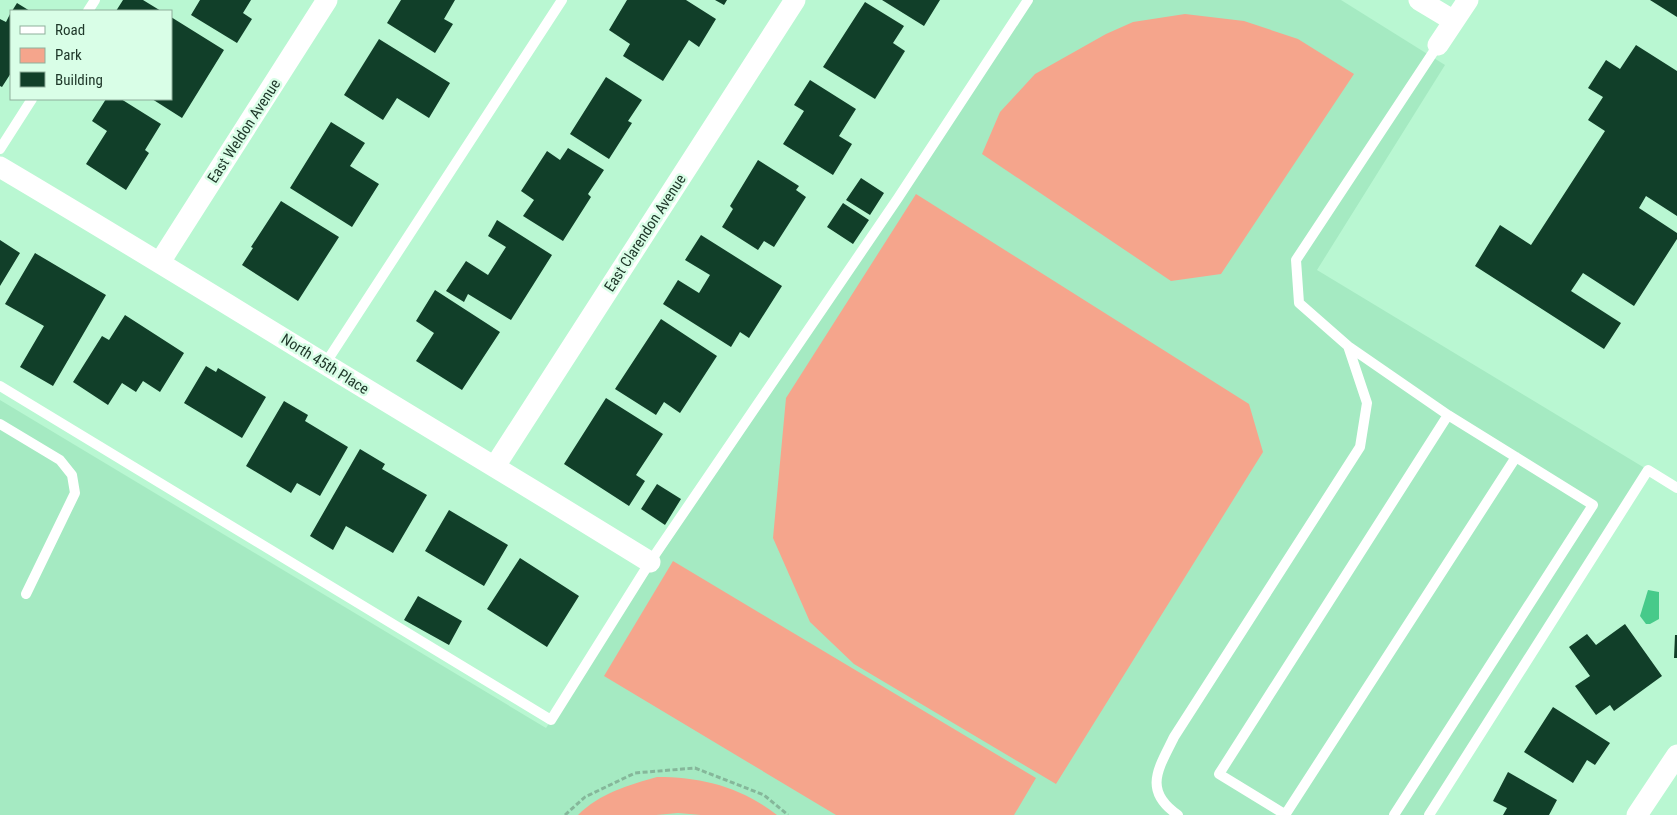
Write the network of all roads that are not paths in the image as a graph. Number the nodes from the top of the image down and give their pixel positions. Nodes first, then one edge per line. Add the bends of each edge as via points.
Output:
1 (327, 0) edge
2 (562, 0) edge
3 (795, 0) edge
4 (1028, 0) edge
5 (1420, 0) edge
6 (1468, 0) edge
7 (1454, 21) junction
8 (1438, 46) joint
9 (31, 100) edge
10 (0, 149) edge
11 (0, 167) edge
12 (160, 262) junction
13 (1348, 346) junction
14 (326, 364) junction
15 (0, 386) edge
16 (1448, 415) junction
17 (0, 424) edge
18 (1516, 457) junction
19 (495, 466) junction
20 (1677, 488) edge
21 (650, 562) junction
22 (26, 594) dead end
23 (1677, 755) edge
24 (1178, 815) edge
25 (1285, 815) edge
26 (1394, 815) edge
27 (1429, 815) edge
28 (1636, 815) edge

1 - 12 street, East Weldon Avenue
2 - 14 lane
3 - 19 street, East Clarendon Avenue
4 - 21 lane via 898,198
5 - 7 street
6 - 7 street
7 - 8 street
8 - 13 lane via 1296,260 1299,303
9 - 10 lane
11 - 12 street, North 45th Place
12 - 14 street, North 45th Place
13 - 16 lane
13 - 24 lane via 1367,403 1360,447 1174,737 1157,771 1158,794
14 - 19 street, North 45th Place
15 - 21 lane via 551,720
16 - 18 lane
16 - 25 lane via 1219,774
17 - 22 lane via 60,460 72,475 75,493
18 - 25 lane
18 - 26 lane via 1593,505
19 - 21 street, North 45th Place
20 - 27 lane via 1648,470
23 - 28 street

